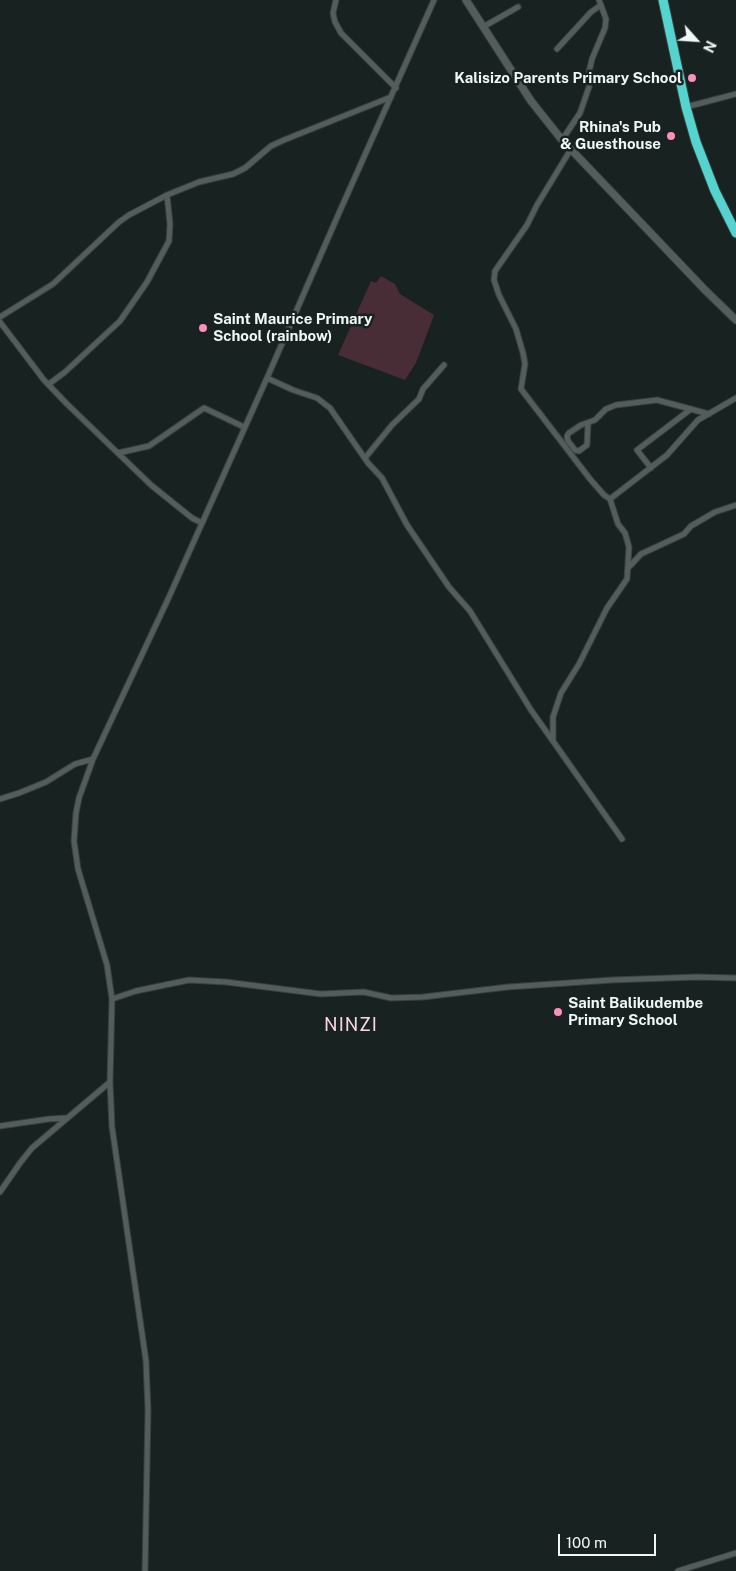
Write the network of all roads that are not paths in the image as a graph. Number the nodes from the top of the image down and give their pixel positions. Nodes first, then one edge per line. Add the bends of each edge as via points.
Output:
1 (336, 0) edge
2 (434, 0) edge
3 (466, 0) edge
4 (663, 0) edge
5 (600, 3) edge
6 (518, 7) dead end
7 (482, 27) junction
8 (557, 49) dead end
9 (396, 88) junction
10 (736, 94) edge
11 (391, 97) junction
12 (686, 107) junction
13 (562, 140) junction
14 (571, 149) junction
15 (167, 195) junction
16 (736, 233) edge
17 (0, 317) edge
18 (736, 320) edge
19 (0, 322) edge
20 (444, 364) dead end
21 (267, 378) junction
22 (48, 384) junction
23 (736, 398) edge
24 (692, 409) junction
25 (709, 414) junction
26 (588, 424) junction
27 (244, 428) junction
28 (118, 453) junction
29 (365, 458) junction
30 (651, 468) junction
31 (610, 499) junction
32 (736, 506) edge
33 (202, 523) junction
34 (628, 568) junction
35 (553, 741) junction
36 (93, 759) junction
37 (0, 799) edge
38 (622, 839) dead end
39 (736, 978) edge
40 (112, 999) junction
41 (110, 1082) junction
42 (66, 1118) junction
43 (0, 1126) edge
44 (0, 1192) edge
45 (736, 1553) edge
46 (145, 1571) edge
47 (678, 1571) edge

1 - 9 street via 334,22 341,34
2 - 9 street
3 - 7 street
4 - 12 highway
5 - 8 street
5 - 13 street via 606,23 592,59 589,87 580,114
6 - 7 street
7 - 13 street via 531,101
9 - 11 street
10 - 12 street
11 - 15 street via 271,146 233,174
11 - 21 street
12 - 16 highway via 715,191
13 - 14 street
14 - 18 street
14 - 31 street via 528,225 496,270 494,280 523,353 525,364 521,389 590,479
15 - 17 street via 119,222 53,284
15 - 22 street via 168,241 147,282 120,321
19 - 22 street
20 - 29 street via 419,399
21 - 27 street
21 - 29 street via 324,402
22 - 28 street
23 - 25 street
24 - 25 street
24 - 26 street via 657,400 616,405
24 - 30 street via 637,450
25 - 30 street
26 - 26 street via 581,425 567,436 575,450 587,445
27 - 28 street via 204,408 149,446
27 - 33 street
28 - 33 street via 157,490
29 - 35 street via 382,478 407,524 449,587 470,611
30 - 31 street
31 - 34 street via 629,547
32 - 34 street via 715,512 684,534 641,554
33 - 36 street
34 - 35 street via 627,579 607,608 561,693 553,717
35 - 38 street
36 - 37 street via 75,764 46,782
36 - 40 street via 79,798 74,841 78,869 107,966
39 - 40 street via 612,980 391,998 364,992 321,994 189,980
40 - 41 street
41 - 42 street
41 - 46 street via 112,1127 146,1361
42 - 43 street
42 - 44 street via 32,1148
45 - 47 street

